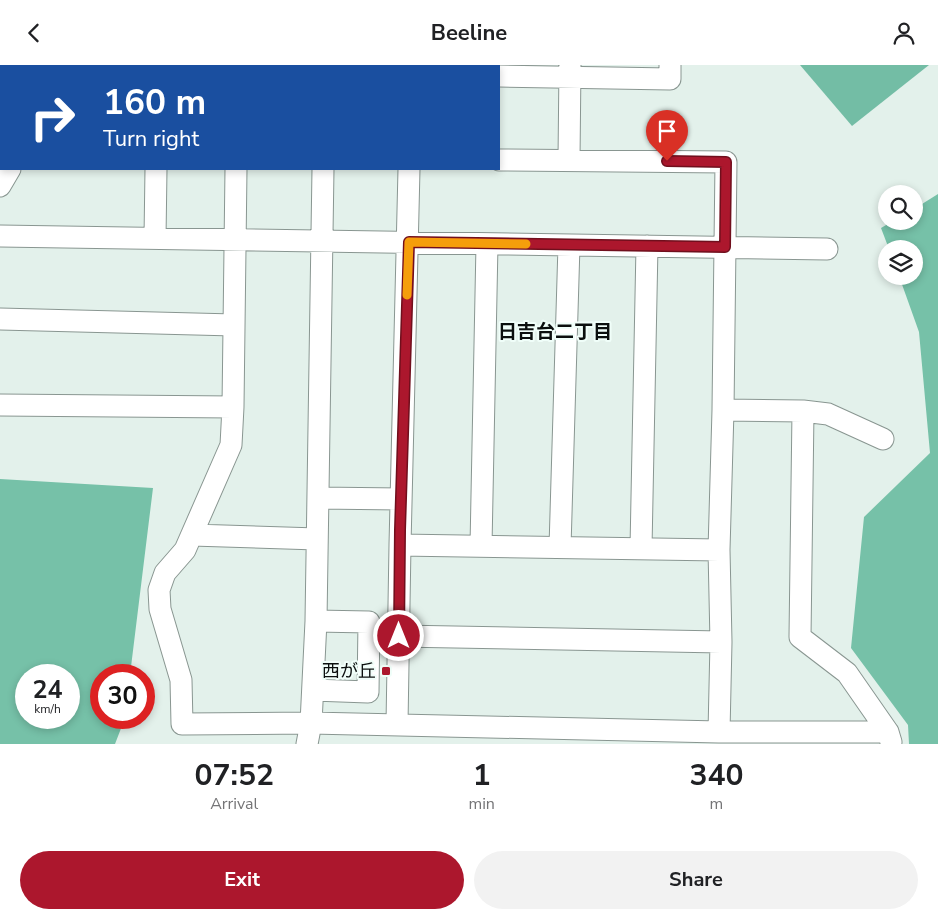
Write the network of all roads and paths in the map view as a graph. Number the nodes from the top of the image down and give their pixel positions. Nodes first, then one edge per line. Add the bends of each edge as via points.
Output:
1 (670, 65) edge
2 (570, 71) edge
3 (500, 76) edge
4 (569, 159) junction
5 (500, 160) edge
6 (9, 170) edge
7 (156, 170) edge
8 (236, 170) edge
9 (323, 170) edge
10 (410, 170) edge
11 (0, 186) edge
12 (0, 236) edge
13 (156, 238) junction
14 (236, 240) junction
15 (322, 241) junction
16 (409, 242) junction
17 (487, 243) junction
18 (569, 245) junction
19 (648, 246) junction
20 (725, 247) junction
21 (827, 249) dead end
22 (0, 319) edge
23 (234, 325) junction
24 (0, 405) edge
25 (234, 407) junction
26 (723, 410) junction
27 (803, 411) junction
28 (883, 439) dead end
29 (318, 498) junction
30 (401, 499) junction
31 (192, 535) junction
32 (317, 539) junction
33 (400, 545) junction
34 (481, 546) junction
35 (560, 547) junction
36 (641, 548) junction
37 (719, 549) junction
38 (316, 621) junction
39 (399, 636) junction
40 (721, 642) junction
41 (313, 690) junction
42 (311, 723) junction
43 (397, 724) junction
44 (719, 732) junction
45 (889, 738) edge
46 (307, 744) edge

1 - 2 street via 670,79
2 - 3 street
2 - 4 street
4 - 5 street
4 - 20 street via 726,162
6 - 11 street
7 - 13 street
8 - 14 street
9 - 15 street
10 - 16 street
12 - 13 street
13 - 14 street
14 - 15 street
14 - 23 street
15 - 16 street
15 - 29 street
16 - 17 street
16 - 30 street
17 - 18 street
17 - 34 street
18 - 19 street
18 - 35 street
19 - 20 street
19 - 36 street
20 - 21 street
20 - 26 street
22 - 23 street
23 - 25 street
24 - 25 street
25 - 31 street via 232,445
26 - 27 street
26 - 37 street
27 - 28 street via 828,414
27 - 45 street via 800,637 847,673
29 - 30 street
29 - 32 street
30 - 33 street
31 - 32 street
31 - 42 street via 185,550 165,573 159,590 160,609 182,680 182,724
32 - 38 street
33 - 34 street
33 - 39 street
34 - 35 street
35 - 36 street
36 - 37 street
37 - 40 street
38 - 41 street
38 - 41 street via 369,623 368,692
39 - 40 street
39 - 43 street
40 - 44 street
41 - 42 street
42 - 43 street
42 - 46 street
43 - 44 street
44 - 45 street

